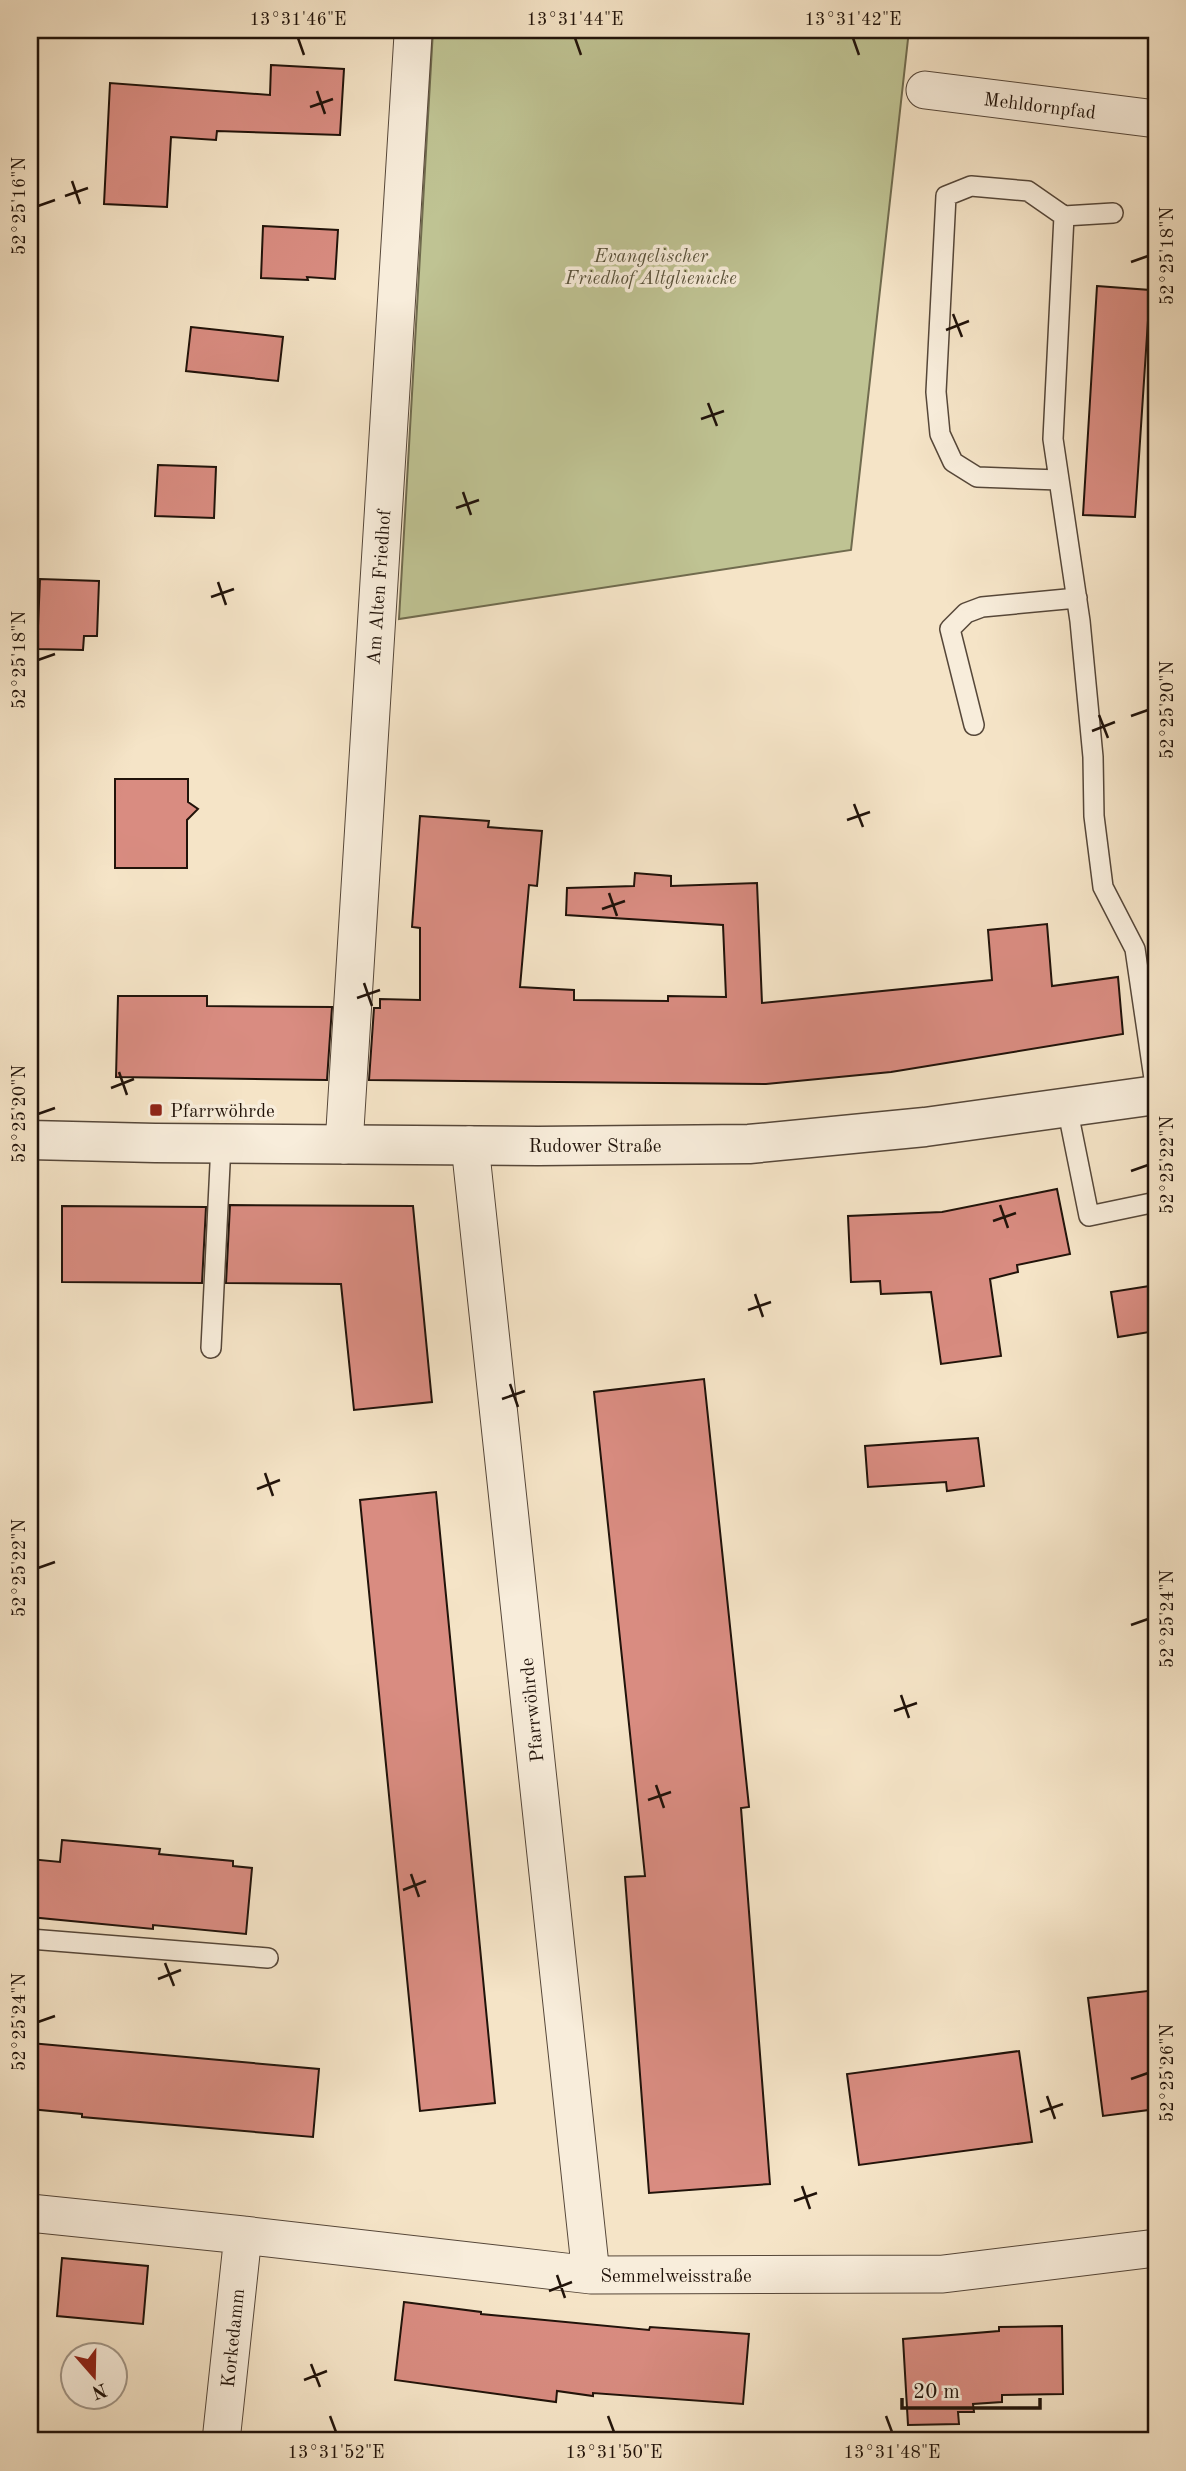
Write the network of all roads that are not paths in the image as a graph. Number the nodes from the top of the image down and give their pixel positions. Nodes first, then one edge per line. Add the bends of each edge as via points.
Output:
1 (411, 30) edge
2 (925, 90) dead end
3 (1156, 119) edge
4 (1113, 214) dead end
5 (1064, 216) junction
6 (1059, 480) junction
7 (1077, 598) junction
8 (974, 724) dead end
9 (1156, 1093) edge
10 (1067, 1107) junction
11 (30, 1140) edge
12 (221, 1144) junction
13 (344, 1145) junction
14 (470, 1145) junction
15 (1156, 1202) edge
16 (211, 1348) dead end
17 (30, 1939) edge
18 (268, 1958) dead end
19 (30, 2213) edge
20 (243, 2235) junction
21 (1156, 2248) edge
22 (592, 2275) junction
23 (221, 2441) edge

1 - 13 street, Am Alten Friedhof
2 - 3 street, Mehldornpfad
4 - 5 lane
5 - 6 lane via 1054,439
5 - 6 lane via 1028,191 971,186 946,196 936,391 940,434 953,463 977,477
6 - 7 lane
7 - 8 lane via 982,607 966,613 950,629
7 - 9 lane via 1103,887 1135,949
9 - 10 street, Rudower Straße
10 - 14 street, Rudower Straße via 749,1144
10 - 15 lane via 1089,1216
11 - 12 street, Rudower Straße
12 - 13 street, Rudower Straße
12 - 16 lane
13 - 14 street, Rudower Straße
14 - 22 street, Pfarrwöhrde
17 - 18 lane
19 - 20 street, Semmelweisstraße
20 - 22 street, Semmelweisstraße
20 - 23 street, Korkedamm
21 - 22 street, Semmelweisstraße via 943,2274

